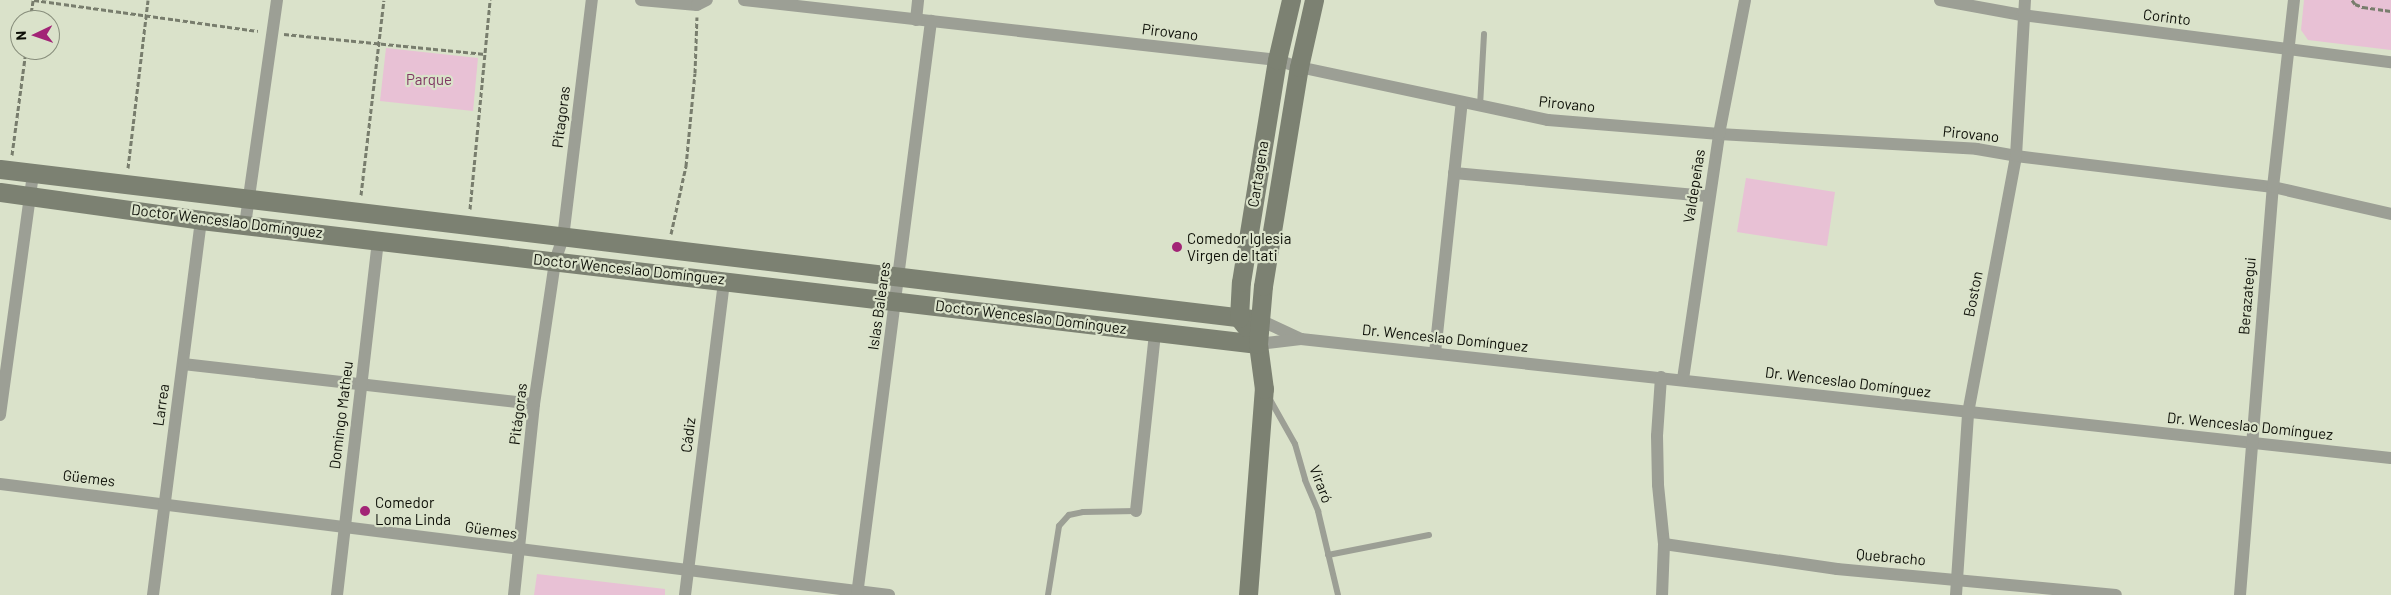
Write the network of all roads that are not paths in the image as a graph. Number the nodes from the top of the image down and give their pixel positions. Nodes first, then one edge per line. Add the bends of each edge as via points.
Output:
1 (277, 0) edge
2 (592, 0) edge
3 (641, 0) edge
4 (744, 0) edge
5 (918, 0) edge
6 (1291, 0) edge
7 (1314, 0) edge
8 (1746, 0) edge
9 (1940, 0) edge
10 (2025, 0) edge
11 (2294, 0) edge
12 (702, 3) edge
13 (2022, 16) junction
14 (916, 20) junction
15 (932, 21) junction
16 (1484, 34) dead end
17 (2289, 49) junction
18 (1277, 60) junction
19 (2391, 62) edge
20 (1299, 67) junction
21 (1462, 102) junction
22 (1480, 106) junction
23 (1718, 134) junction
24 (2016, 156) junction
25 (5, 170) edge
26 (1454, 173) junction
27 (33, 174) junction
28 (2273, 187) junction
29 (0, 192) edge
30 (29, 195) junction
31 (1709, 196) junction
32 (248, 200) junction
33 (2391, 214) edge
34 (202, 220) junction
35 (245, 225) junction
36 (563, 238) junction
37 (378, 240) junction
38 (555, 260) junction
39 (899, 278) junction
40 (724, 280) junction
41 (895, 301) junction
42 (1239, 318) junction
43 (1260, 320) junction
44 (1155, 332) junction
45 (1301, 339) junction
46 (1258, 344) junction
47 (1434, 352) junction
48 (183, 364) junction
49 (1661, 377) junction
50 (1683, 379) junction
51 (361, 385) junction
52 (1264, 389) junction
53 (534, 404) junction
54 (1968, 413) junction
55 (0, 415) edge
56 (2251, 441) junction
57 (2391, 458) edge
58 (0, 484) edge
59 (164, 504) junction
60 (1136, 511) joint
61 (344, 527) junction
62 (1429, 535) dead end
63 (1664, 544) junction
64 (519, 550) junction
65 (1328, 555) junction
66 (688, 570) junction
67 (1958, 579) junction
68 (857, 593) edge
69 (153, 595) edge
70 (337, 595) edge
71 (514, 595) edge
72 (685, 595) edge
73 (889, 595) edge
74 (1048, 595) edge
75 (1248, 595) edge
76 (1338, 595) edge
77 (1662, 595) edge
78 (1956, 595) edge
79 (2116, 595) edge
80 (2240, 595) edge

1 - 32 street
2 - 36 street, Pitagoras
3 - 12 street
4 - 14 street, Pirovano
5 - 14 street
6 - 18 main road, Cartagena
7 - 20 main road, Cartagena
8 - 23 street, Valdepeñas
9 - 13 street, Corinto
10 - 13 street, Boston
11 - 17 street, Berazategui
13 - 17 street, Corinto
13 - 24 street, Boston
14 - 15 street, Pirovano
15 - 18 street, Pirovano
15 - 39 street, Islas Baleares
16 - 22 lane
17 - 19 street, Corinto
17 - 28 street, Berazategui
18 - 20 street, Pirovano
18 - 42 main road, Cartagena via 1241,282
20 - 21 street, Pirovano
20 - 43 main road, Cartagena
21 - 22 street, Pirovano
21 - 26 street
22 - 23 street, Pirovano via 1548,120
23 - 24 street, Pirovano via 1977,149
23 - 31 street, Valdepeñas
24 - 28 street, Pirovano
24 - 54 street, Boston
25 - 27 main road, Doctor Wenceslao Domínguez
26 - 31 street
26 - 47 street
27 - 30 street
27 - 32 main road, Doctor Wenceslao Domínguez
28 - 33 street, Pirovano
28 - 56 street, Berazategui
29 - 30 main road, Doctor Wenceslao Domínguez
30 - 34 main road, Doctor Wenceslao Domínguez
30 - 55 street
31 - 50 street, Valdepeñas
32 - 35 street
32 - 36 main road, Doctor Wenceslao Domínguez
34 - 35 main road, Doctor Wenceslao Domínguez
34 - 48 street, Larrea
35 - 37 main road, Doctor Wenceslao Domínguez
36 - 38 street, Pitágoras
36 - 39 main road, Doctor Wenceslao Domínguez
37 - 38 main road, Doctor Wenceslao Domínguez
37 - 51 street, Domingo Matheu
38 - 40 main road, Doctor Wenceslao Domínguez
38 - 53 street, Pitágoras
39 - 41 street, Islas Baleares
39 - 42 main road, Doctor Wenceslao Domínguez
40 - 41 main road, Doctor Wenceslao Domínguez
40 - 66 street, Cádiz
41 - 44 main road, Doctor Wenceslao Domínguez
41 - 68 street, Islas Baleares
42 - 43 main road, Doctor Wenceslao Domínguez
42 - 46 main road, Cartagena
43 - 45 street, Dr. Wenceslao Domínguez
43 - 46 main road, Cartagena
44 - 46 main road, Doctor Wenceslao Domínguez
44 - 60 street
45 - 46 street, Dr. Wenceslao Domínguez
45 - 47 street, Dr. Wenceslao Domínguez
46 - 52 main road, Cartagena
47 - 49 street, Dr. Wenceslao Domínguez
48 - 51 street
48 - 59 street, Larrea
49 - 50 street, Dr. Wenceslao Domínguez
49 - 63 street via 1657,436
50 - 54 street, Dr. Wenceslao Domínguez
51 - 53 street
51 - 61 street, Domingo Matheu
52 - 65 lane, Viraró via 1295,444 1318,511
52 - 75 main road, Cartagena
53 - 64 street, Pitágoras
54 - 56 street, Dr. Wenceslao Domínguez
54 - 67 street, Boston
56 - 57 street, Dr. Wenceslao Domínguez
56 - 80 street, Berazategui
58 - 59 street, Güemes
59 - 61 street, Güemes
59 - 69 street, Larrea
60 - 74 lane via 1069,515 1060,526
61 - 64 street, Güemes
61 - 70 street, Domingo Matheu
62 - 65 lane
63 - 67 street, Quebracho via 1837,569
63 - 77 street
64 - 66 street, Güemes
64 - 71 street, Pitágoras
65 - 76 lane, Viraró
66 - 68 street, Güemes
66 - 72 street, Cádiz
67 - 78 street, Boston
67 - 79 street, Quebracho
68 - 73 street, Güemes

